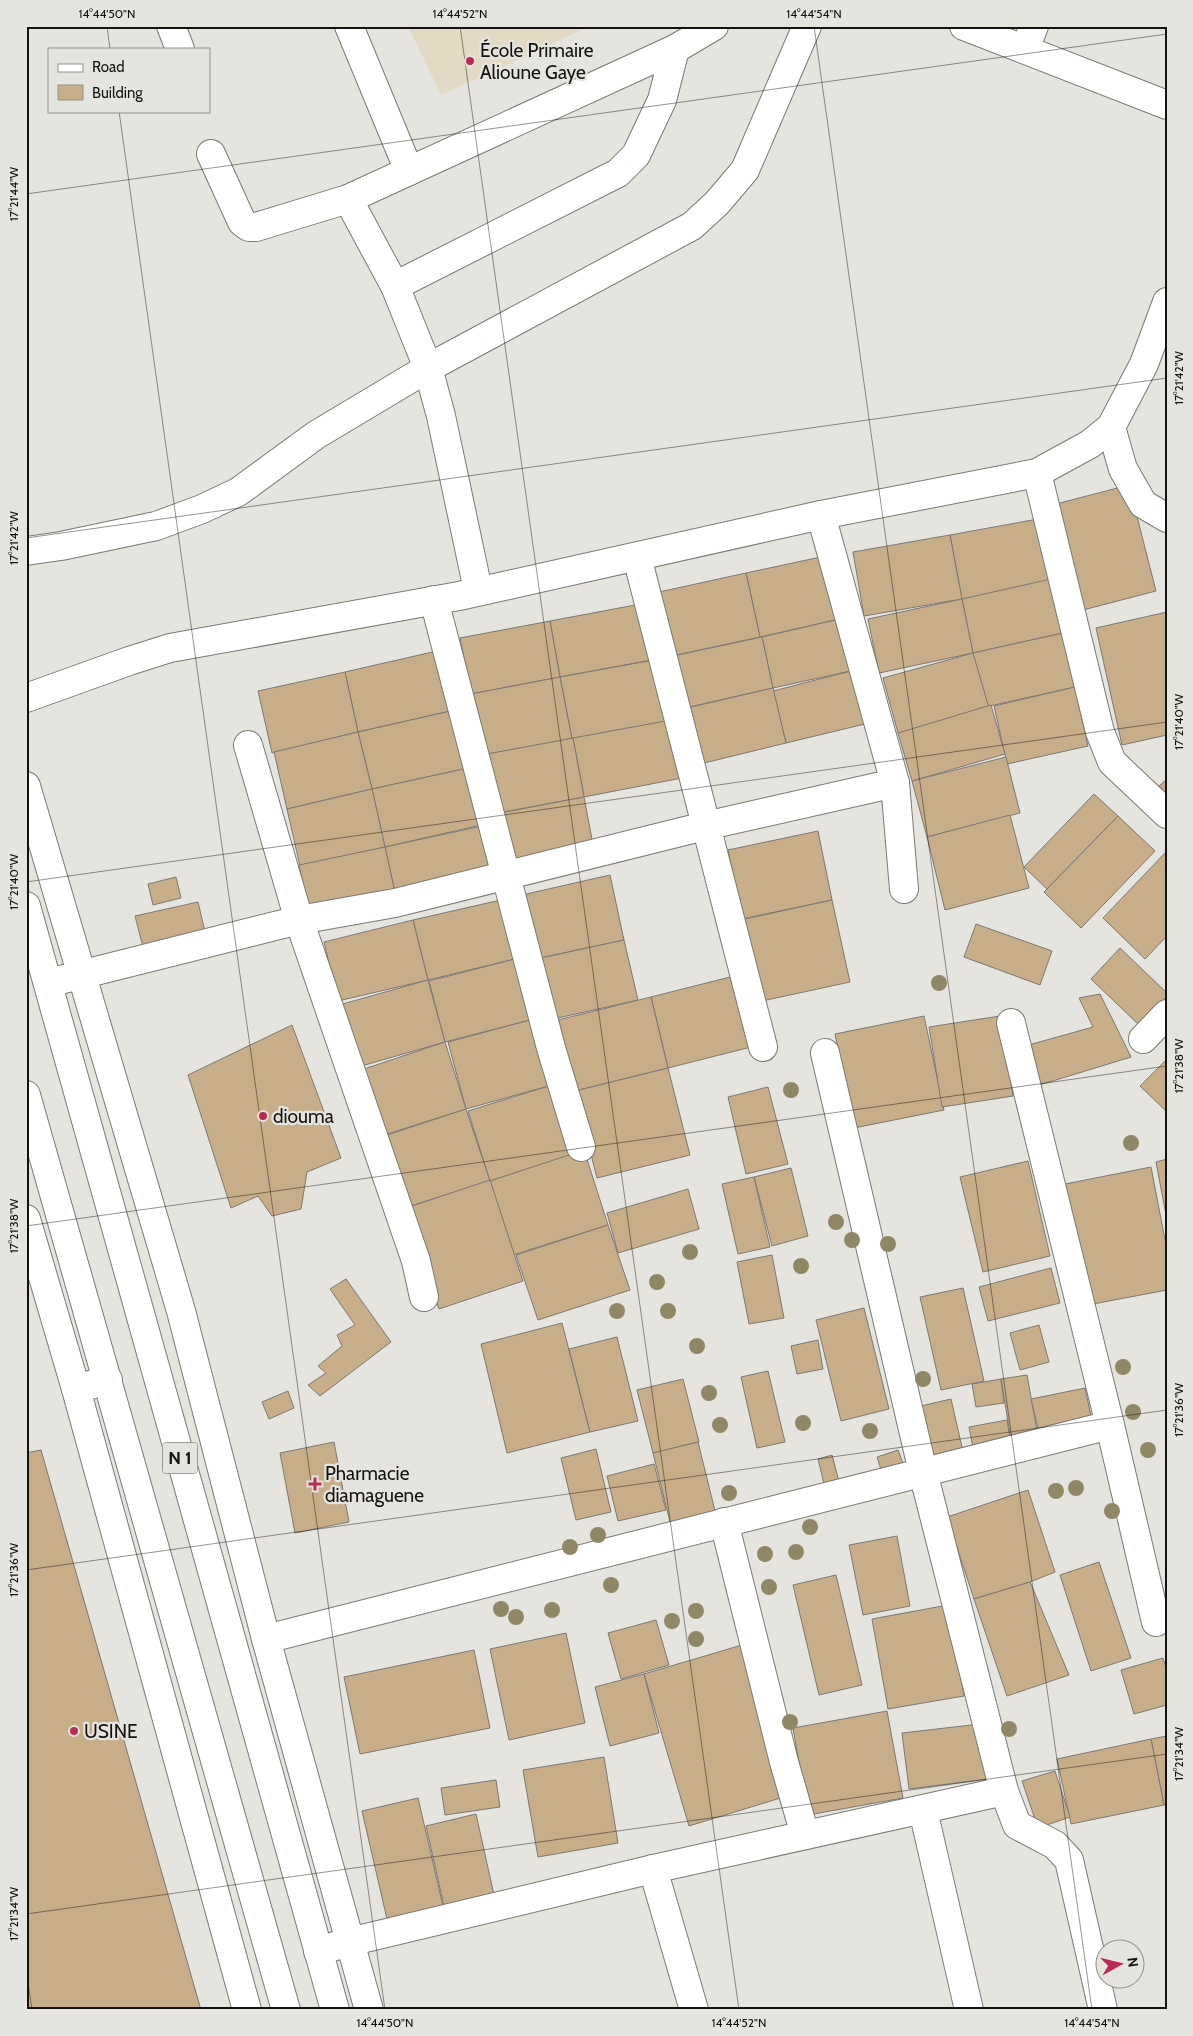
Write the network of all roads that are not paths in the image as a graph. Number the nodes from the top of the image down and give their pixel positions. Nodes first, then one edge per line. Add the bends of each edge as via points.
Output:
1 (171, 26) edge
2 (349, 26) edge
3 (714, 26) edge
4 (807, 26) edge
5 (964, 26) edge
6 (1029, 38) edge
7 (180, 48) edge
8 (675, 49) junction
9 (1167, 105) edge
10 (211, 154) dead end
11 (409, 171) junction
12 (348, 199) junction
13 (395, 286) junction
14 (1167, 302) edge
15 (428, 368) junction
16 (1111, 427) junction
17 (1037, 473) junction
18 (821, 515) junction
19 (1167, 518) edge
20 (26, 551) edge
21 (637, 557) junction
22 (478, 590) junction
23 (434, 600) junction
24 (26, 698) edge
25 (248, 746) dead end
26 (896, 783) junction
27 (26, 786) edge
28 (1167, 814) edge
29 (705, 826) junction
30 (505, 876) junction
31 (904, 889) dead end
32 (26, 906) edge
33 (299, 920) junction
34 (83, 974) junction
35 (48, 984) junction
36 (1167, 1014) edge
37 (1011, 1023) dead end
38 (1143, 1040) dead end
39 (763, 1047) dead end
40 (825, 1053) dead end
41 (26, 1095) edge
42 (581, 1147) dead end
43 (26, 1219) edge
44 (424, 1296) dead end
45 (108, 1380) junction
46 (76, 1389) junction
47 (1110, 1426) junction
48 (923, 1472) junction
49 (724, 1522) junction
50 (1156, 1622) dead end
51 (266, 1640) junction
52 (1004, 1792) junction
53 (923, 1810) junction
54 (805, 1835) junction
55 (653, 1869) junction
56 (349, 1942) junction
57 (318, 1951) junction
58 (247, 2010) edge
59 (286, 2010) edge
60 (335, 2010) edge
61 (368, 2010) edge
62 (694, 2010) edge
63 (969, 2010) edge
64 (1103, 2010) edge

1 - 7 main road
2 - 11 main road
3 - 8 main road
4 - 15 main road via 744,170 717,203 692,226
5 - 6 main road
6 - 9 main road
8 - 11 main road
8 - 13 main road via 662,100 636,155 618,173
10 - 12 main road via 242,222 248,226 256,227
11 - 12 main road
12 - 13 main road
13 - 15 main road
14 - 16 main road via 1144,364
15 - 20 main road via 316,435 229,496 156,526
15 - 22 main road
16 - 17 main road via 1083,448
16 - 19 main road via 1123,469 1143,504
17 - 18 main road
17 - 28 main road via 1100,732 1112,762
18 - 21 main road
18 - 26 main road
21 - 22 main road
21 - 29 main road
22 - 23 main road
23 - 24 main road via 170,648
23 - 30 main road
25 - 33 main road
26 - 29 main road
26 - 31 main road
27 - 34 main road
29 - 30 main road
29 - 39 main road
30 - 33 main road via 395,903
30 - 42 main road
32 - 35 main road, N 1
33 - 34 main road
33 - 44 main road via 416,1261
34 - 35 main road
34 - 51 main road via 182,1311
35 - 57 main road, N 1
36 - 38 main road
37 - 47 main road
40 - 48 main road
41 - 45 main road, N 1
43 - 46 main road
45 - 46 main road
45 - 59 main road, N 1
46 - 58 main road
47 - 48 main road
47 - 50 main road
48 - 49 main road
48 - 52 main road
49 - 51 main road
49 - 54 main road
51 - 56 main road
52 - 53 main road
52 - 64 main road via 1017,1826 1055,1845 1069,1860
53 - 54 main road
53 - 63 main road
54 - 55 main road
55 - 56 main road
55 - 62 main road
56 - 57 main road
56 - 61 main road
57 - 60 main road, N 1

